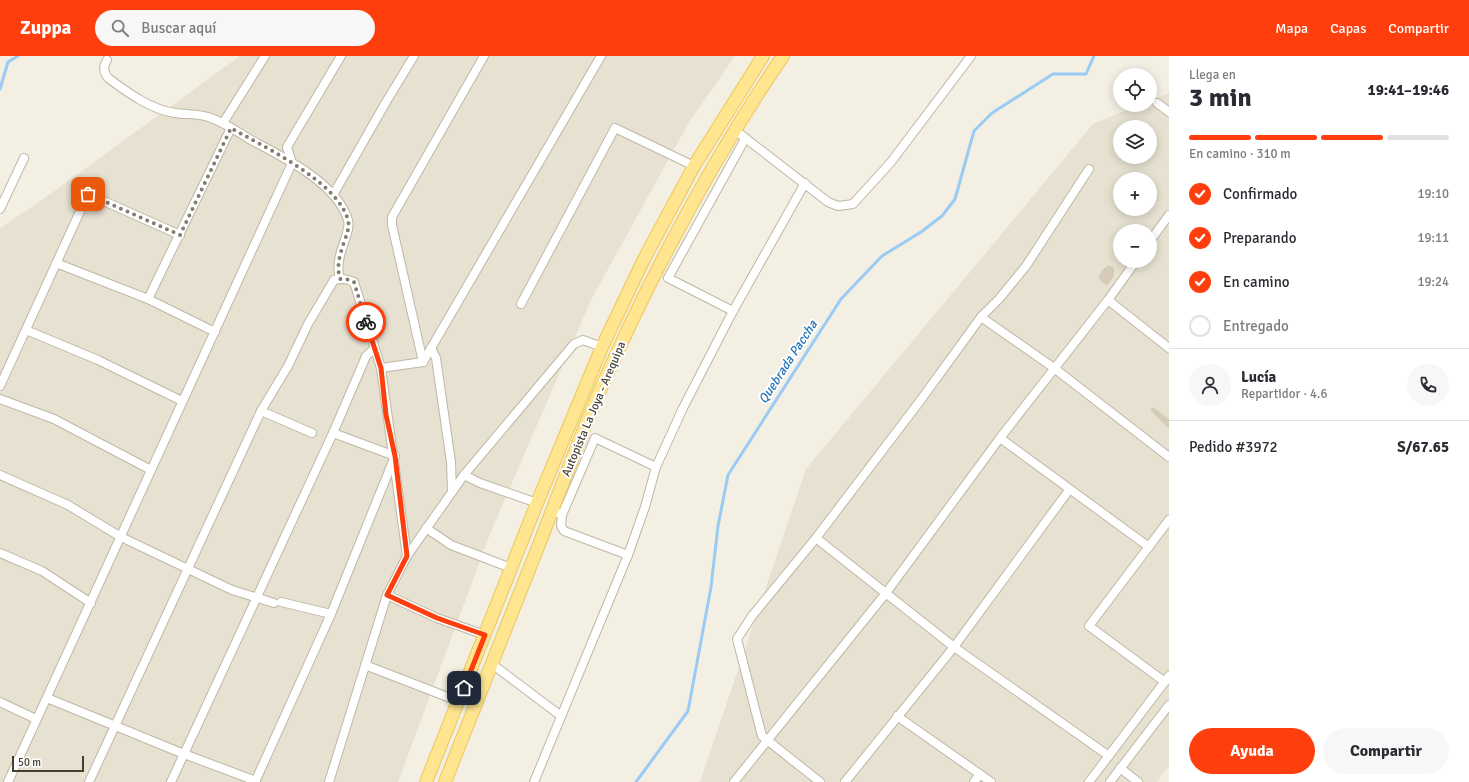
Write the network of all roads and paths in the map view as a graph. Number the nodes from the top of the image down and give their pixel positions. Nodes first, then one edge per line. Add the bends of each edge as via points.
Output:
1 (265, 56) edge
2 (341, 56) edge
3 (414, 56) edge
4 (484, 56) edge
5 (601, 56) edge
6 (763, 56) edge
7 (783, 56) edge
8 (971, 56) edge
9 (107, 60) dead end
10 (1157, 103) dead end
11 (1169, 112) edge
12 (223, 123) junction
13 (231, 128) junction
14 (735, 130) junction
15 (745, 138) junction
16 (24, 158) dead end
17 (292, 163) junction
18 (694, 166) junction
19 (1089, 170) dead end
20 (805, 183) junction
21 (333, 195) junction
22 (0, 209) edge
23 (1169, 215) edge
24 (1157, 231) edge
25 (180, 235) junction
26 (56, 263) junction
27 (1131, 268) edge
28 (340, 279) junction
29 (148, 299) junction
30 (1108, 300) junction
31 (521, 304) dead end
32 (733, 311) junction
33 (981, 317) junction
34 (26, 330) junction
35 (215, 332) junction
36 (602, 347) junction
37 (431, 348) junction
38 (1169, 348) edge
39 (374, 349) junction
40 (423, 362) junction
41 (381, 368) junction
42 (1054, 368) junction
43 (0, 386) edge
44 (0, 399) edge
45 (182, 401) junction
46 (261, 411) junction
47 (312, 433) dead end
48 (333, 433) junction
49 (1000, 438) junction
50 (395, 456) junction
51 (1169, 457) edge
52 (656, 467) junction
53 (151, 470) junction
54 (0, 475) edge
55 (464, 475) junction
56 (1069, 490) junction
57 (452, 491) junction
58 (537, 503) junction
59 (557, 513) junction
60 (1169, 520) edge
61 (426, 528) junction
62 (121, 537) junction
63 (816, 538) junction
64 (1149, 547) junction
65 (0, 553) edge
66 (628, 555) junction
67 (407, 556) junction
68 (511, 568) junction
69 (187, 569) junction
70 (886, 593) junction
71 (387, 595) junction
72 (256, 598) junction
73 (91, 603) junction
74 (331, 614) junction
75 (485, 635) junction
76 (954, 648) junction
77 (492, 664) junction
78 (365, 665) junction
79 (1167, 679) edge
80 (47, 698) junction
81 (458, 701) junction
82 (0, 702) edge
83 (1169, 705) edge
84 (561, 716) junction
85 (897, 716) junction
86 (36, 719) junction
87 (114, 726) junction
88 (766, 740) junction
89 (184, 754) junction
90 (1109, 756) junction
91 (1120, 768) junction
92 (980, 774) junction
93 (8, 782) edge
94 (89, 782) edge
95 (171, 782) edge
96 (255, 782) edge
97 (329, 782) edge
98 (426, 782) edge
99 (445, 782) edge
100 (534, 782) edge
101 (734, 782) edge
102 (820, 782) edge
103 (845, 782) edge
104 (974, 782) edge
105 (991, 782) edge
106 (1089, 782) edge
107 (1110, 782) edge
108 (1138, 782) edge

1 - 12 street
2 - 17 street via 287,147
3 - 21 street
4 - 40 street via 392,217
5 - 37 street
6 - 18 main road, Autopista La Joya - Arequipa
7 - 14 main road, Autopista La Joya - Arequipa
8 - 20 street via 896,155 853,204 838,206 828,202
9 - 12 street via 104,72 108,78 151,106 174,113 211,117
10 - 11 street
12 - 13 street
13 - 17 street
13 - 25 street
14 - 15 street
14 - 59 main road, Autopista La Joya - Arequipa via 639,307 602,388
15 - 20 street
15 - 32 street via 668,278
16 - 22 street
17 - 21 street
17 - 35 street
18 - 31 street via 615,128
18 - 36 main road, Autopista La Joya - Arequipa via 644,259
19 - 33 street via 1026,266
20 - 32 street
21 - 28 street via 348,220 348,230 338,261
23 - 24 street
25 - 26 street via 88,194
25 - 29 street
26 - 29 street
26 - 34 street
27 - 30 street
28 - 39 street via 354,282
28 - 46 street via 334,280
29 - 35 street
30 - 38 street
30 - 42 street
32 - 52 street
33 - 42 street
33 - 63 street
34 - 43 street
34 - 45 street via 91,357
35 - 45 street
36 - 55 street via 583,340 574,344
36 - 58 main road, Autopista La Joya - Arequipa
37 - 40 street
37 - 57 street via 436,358 451,462
39 - 41 street
39 - 48 street via 366,356
40 - 41 street
41 - 50 street via 386,415
42 - 49 street
42 - 51 street
44 - 53 street via 54,419
45 - 53 street
46 - 47 street
46 - 69 street
48 - 50 street
48 - 72 street
49 - 56 street
49 - 70 street
50 - 67 street
50 - 74 street
52 - 59 street via 595,438
52 - 66 street
53 - 62 street
54 - 62 street via 68,505
55 - 57 street
55 - 58 street
56 - 64 street
56 - 76 street
57 - 61 street
58 - 68 main road, Autopista La Joya - Arequipa
59 - 66 street via 564,531
59 - 77 main road, Autopista La Joya - Arequipa
60 - 64 street
61 - 67 street
61 - 68 street via 451,545
62 - 69 street
62 - 73 street
63 - 70 street
63 - 88 street via 752,616 737,639 762,736
64 - 79 street via 1089,626
65 - 73 street via 42,572
66 - 84 street
67 - 71 street
68 - 75 main road, Autopista La Joya - Arequipa
69 - 72 street
69 - 87 street
70 - 76 street
70 - 88 street
71 - 75 street via 437,618
71 - 78 street
72 - 74 street
72 - 89 street
73 - 80 street
74 - 96 street
75 - 81 main road, Autopista La Joya - Arequipa
76 - 85 street
76 - 90 street
77 - 84 street
77 - 99 main road, Autopista La Joya - Arequipa
78 - 81 street
78 - 97 street
79 - 90 street
80 - 86 street
80 - 87 street
81 - 98 main road, Autopista La Joya - Arequipa
82 - 86 street
83 - 91 street
84 - 100 street
85 - 92 street
85 - 103 street
86 - 93 street
87 - 89 street
87 - 94 street
88 - 101 street
88 - 102 street
89 - 95 street
89 - 96 street
90 - 106 street
91 - 107 street
91 - 108 street
92 - 104 street
92 - 105 street

